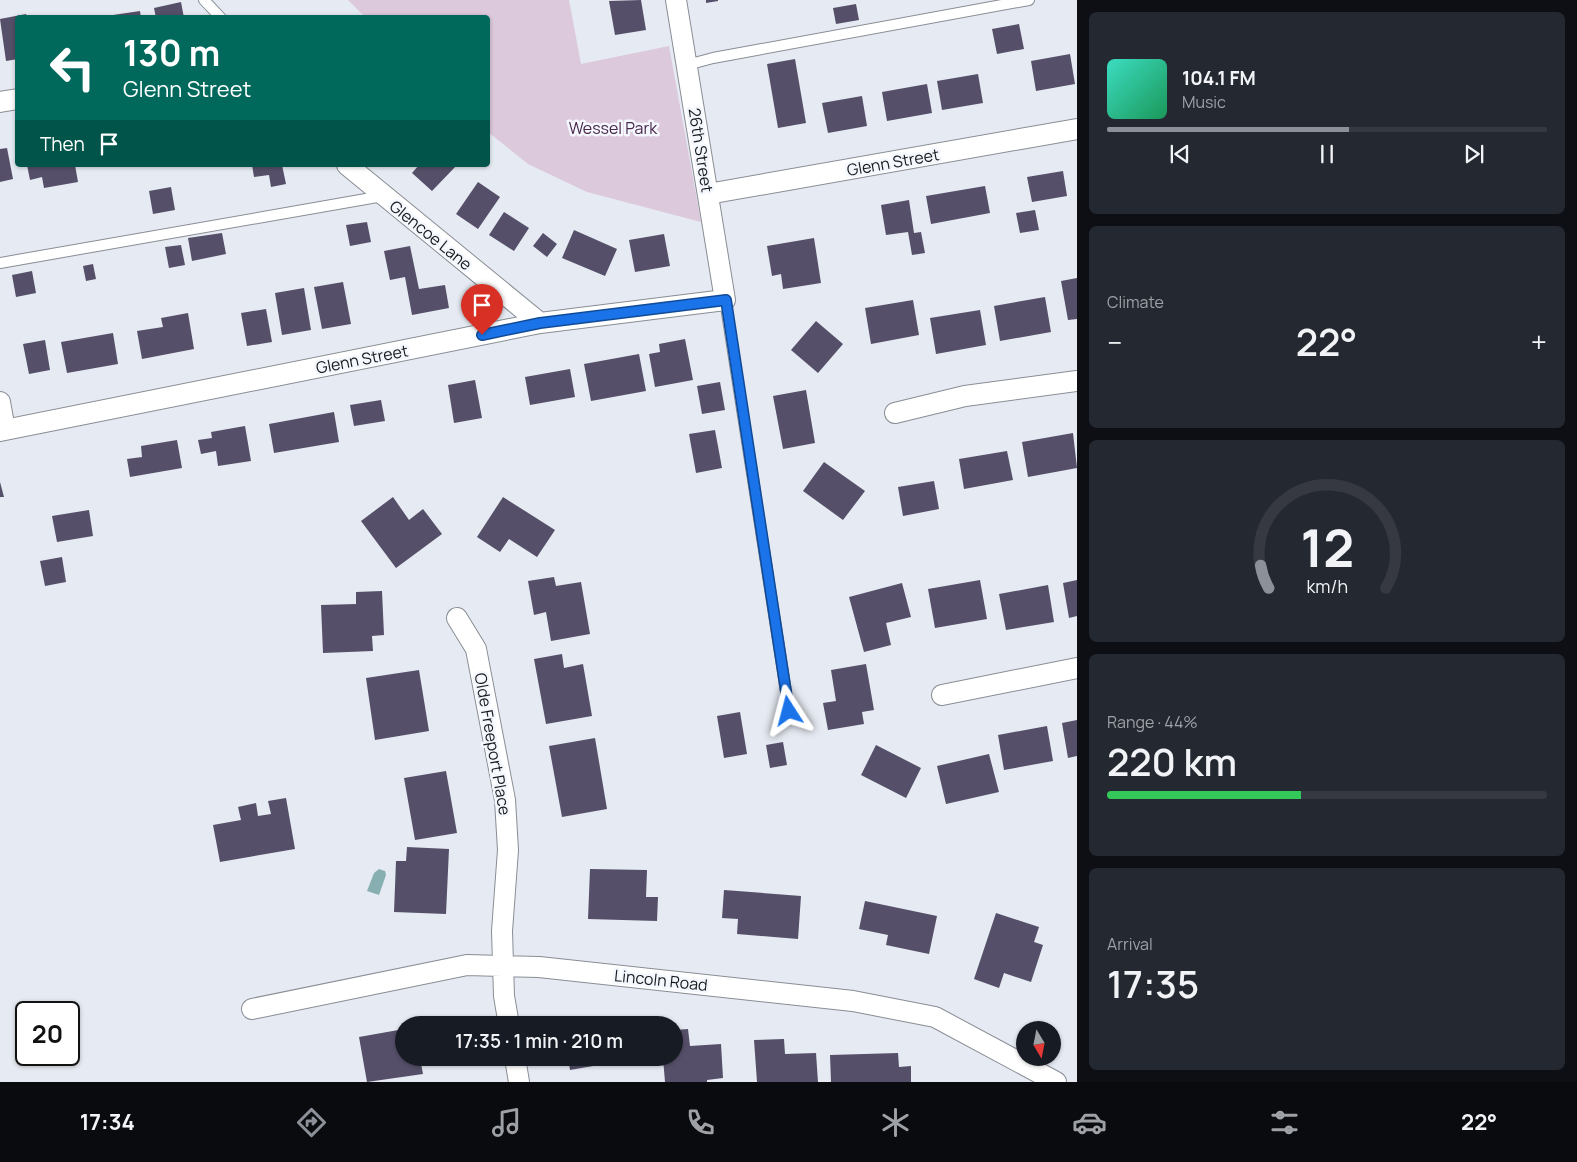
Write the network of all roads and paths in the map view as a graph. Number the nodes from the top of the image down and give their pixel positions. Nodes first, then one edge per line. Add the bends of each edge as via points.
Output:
1 (204, 0) edge
2 (676, 0) edge
3 (1029, 0) edge
4 (218, 15) edge
5 (687, 65) junction
6 (15, 100) edge
7 (0, 102) edge
8 (1077, 129) edge
9 (349, 167) edge
10 (708, 194) junction
11 (384, 196) junction
12 (0, 263) edge
13 (726, 300) junction
14 (540, 323) junction
15 (1077, 381) edge
16 (0, 402) edge
17 (895, 413) dead end
18 (2, 430) edge
19 (458, 618) dead end
20 (1077, 668) edge
21 (942, 695) dead end
22 (789, 711) dead end
23 (503, 966) junction
24 (252, 1009) dead end
25 (507, 1016) edge
26 (516, 1066) edge
27 (519, 1082) edge
28 (1056, 1082) edge

1 - 4 lane
2 - 5 street, 26th Street
3 - 5 lane
5 - 10 street, 26th Street
6 - 7 street
8 - 10 street, Glenn Street
9 - 11 street, Glencoe Lane
10 - 13 street, 26th Street
11 - 12 lane
11 - 14 street, Glencoe Lane
13 - 14 street, Glenn Street
13 - 22 lane
14 - 18 street, Glenn Street
15 - 17 street via 965,396
16 - 18 street
19 - 23 street, Olde Freeport Place via 476,649 505,800 508,850 502,931
20 - 21 street
23 - 24 street, Lincoln Road via 467,965
23 - 25 street, Olde Freeport Place
23 - 28 street, Lincoln Road via 540,967 853,1001 935,1017
26 - 27 street

